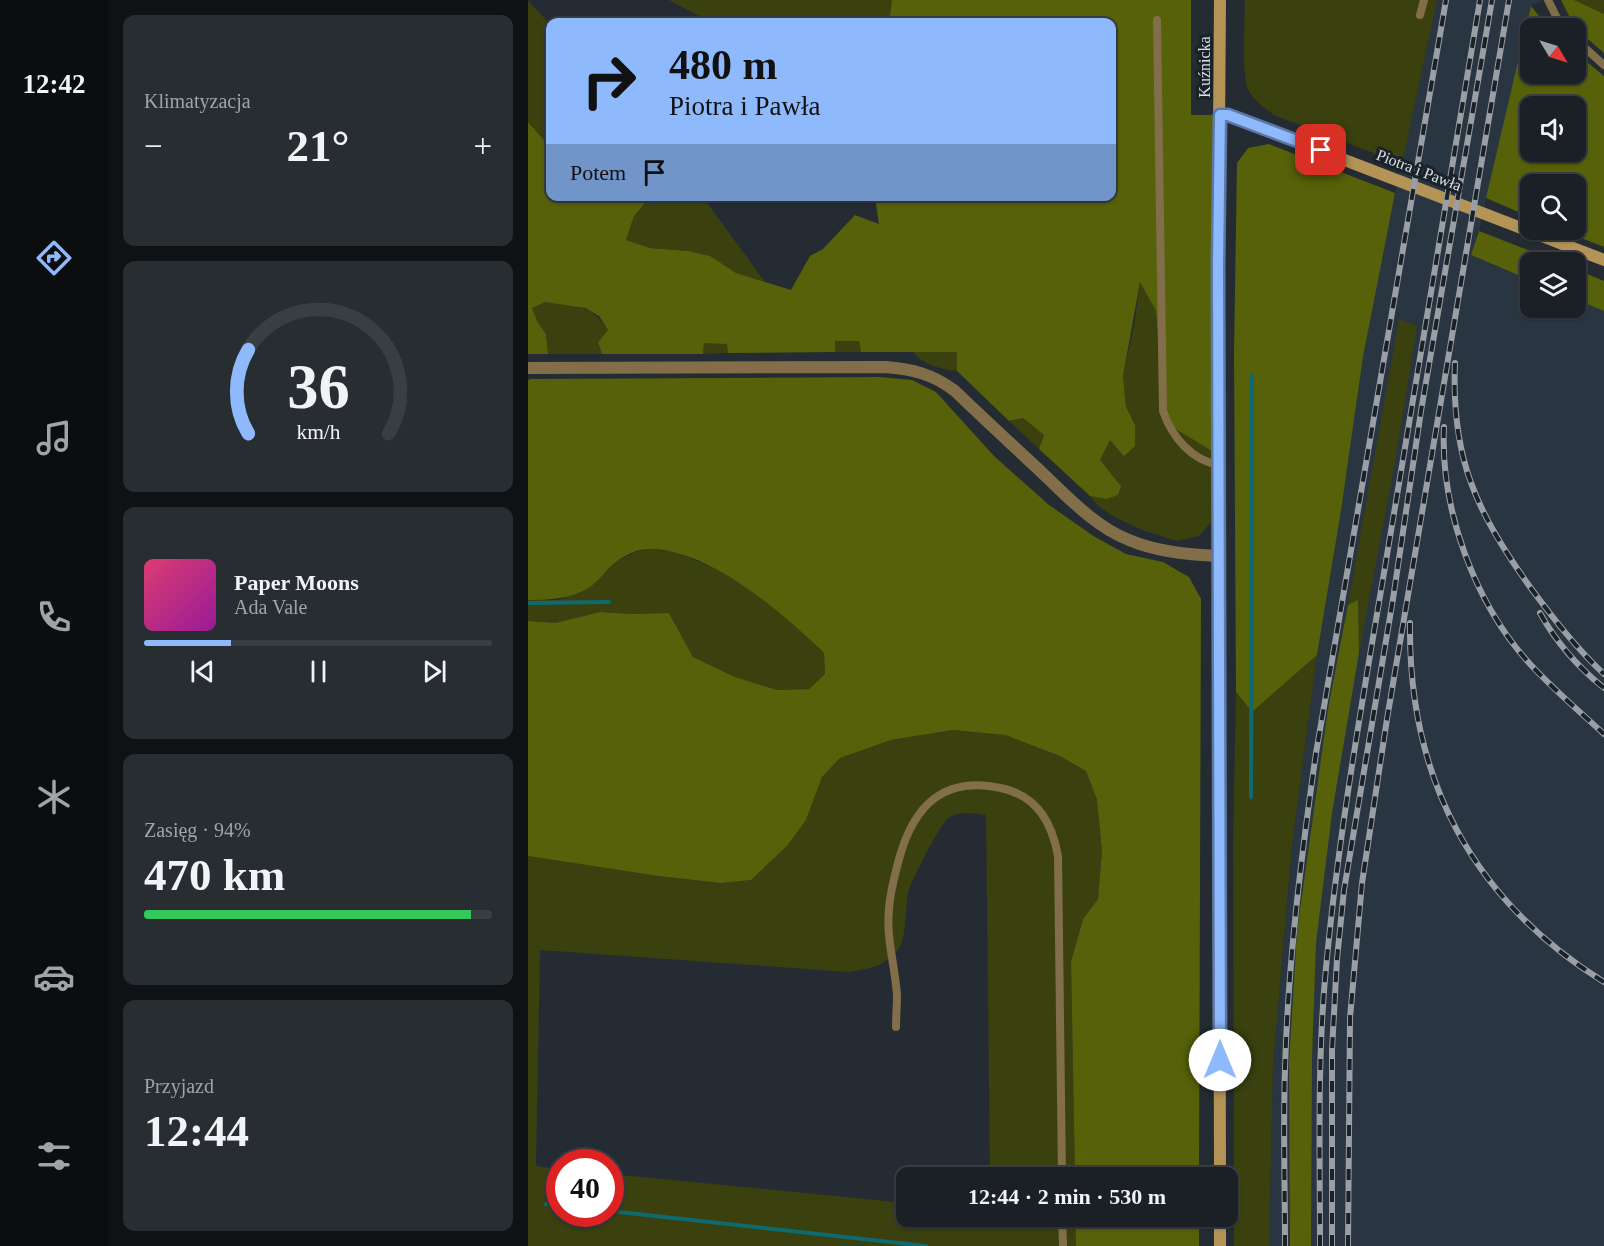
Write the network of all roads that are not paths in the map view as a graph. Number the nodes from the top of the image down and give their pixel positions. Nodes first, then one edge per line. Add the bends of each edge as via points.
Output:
1 (1220, 0) edge
2 (1424, 0) edge
3 (1548, 0) edge
4 (1420, 15) dead end
5 (1557, 18) edge
6 (1157, 20) dead end
7 (1586, 49) edge
8 (1604, 65) edge
9 (1220, 115) junction
10 (1604, 260) edge
11 (528, 368) edge
12 (1220, 465) junction
13 (1219, 556) junction
14 (896, 1027) dead end
15 (1062, 1167) edge
16 (1220, 1167) edge
17 (1062, 1227) edge
18 (1220, 1227) edge
19 (1063, 1246) edge
20 (1220, 1246) edge

1 - 9 street, Kuźnicka
2 - 4 lane
3 - 5 lane
6 - 12 lane via 1163,411 1168,427 1183,445 1207,463
7 - 8 lane
9 - 10 street, Piotra i Pawła via 1368,167
9 - 12 street, Kuźnicka
11 - 13 street via 885,367 923,372 956,391 1049,480 1109,530 1130,541 1175,553
12 - 13 street, Kuźnicka
13 - 16 street, Kuźnicka
14 - 15 lane via 889,909 902,848 914,819 936,795 959,787 1005,789 1023,796 1039,807 1048,821 1058,856
17 - 19 lane
18 - 20 street

